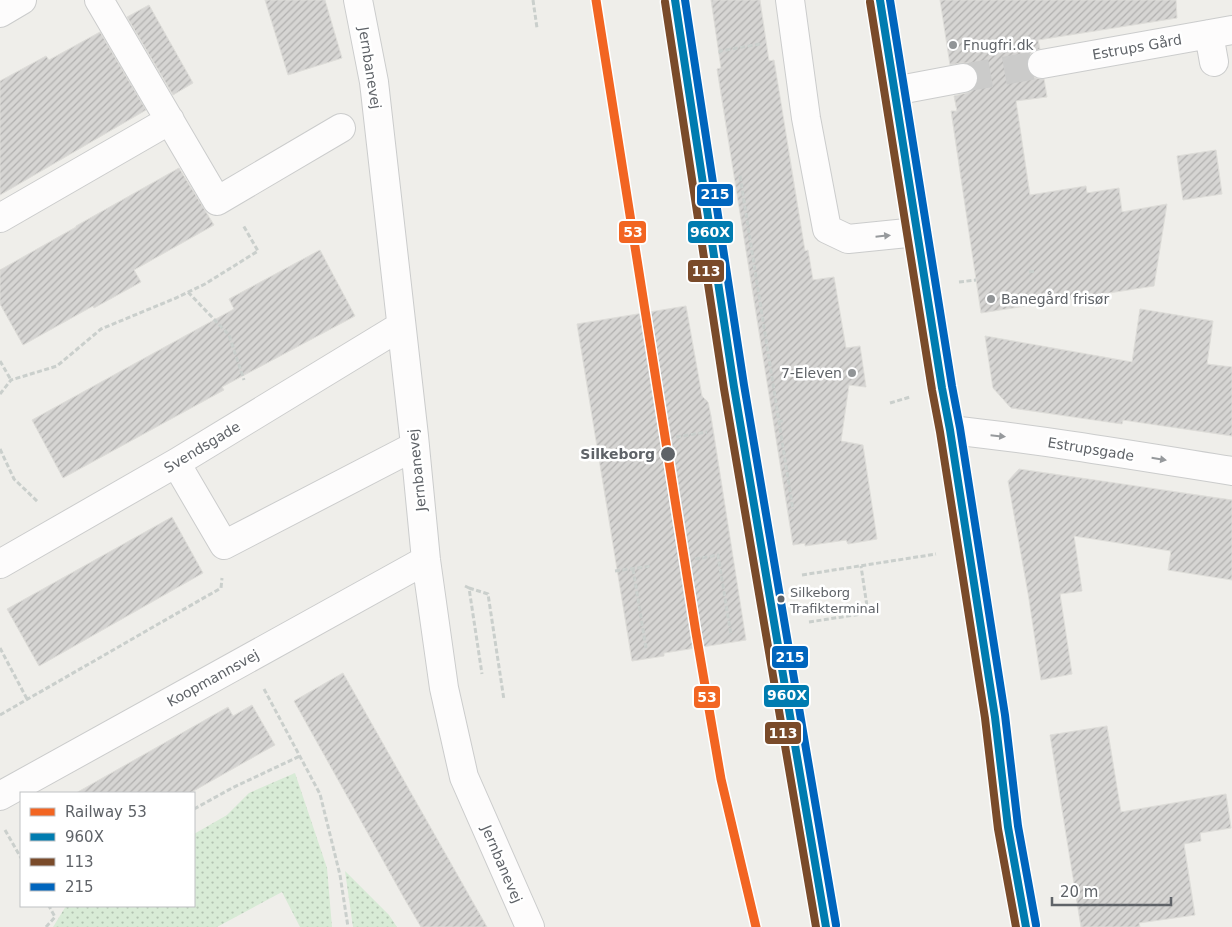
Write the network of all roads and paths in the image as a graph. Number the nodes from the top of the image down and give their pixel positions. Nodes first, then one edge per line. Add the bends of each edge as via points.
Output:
1 (22, 0) edge
2 (99, 0) edge
3 (358, 0) edge
4 (533, 0) edge
5 (675, 0) edge
6 (790, 0) edge
7 (880, 0) edge
8 (0, 13) edge
9 (537, 28) dead end
10 (1220, 32) edge
11 (795, 38) junction
12 (721, 61) dead end
13 (1214, 62) dead end
14 (1042, 64) tunnel mouth
15 (963, 78) tunnel mouth
16 (894, 91) junction
17 (170, 120) junction
18 (341, 128) dead end
19 (738, 168) dead end
20 (226, 196) junction
21 (0, 218) edge
22 (917, 232) junction
23 (1036, 271) dead end
24 (1029, 272) dead end
25 (188, 292) junction
26 (401, 326) junction
27 (0, 362) edge
28 (11, 380) junction
29 (0, 394) edge
30 (255, 415) junction
31 (785, 420) dead end
32 (779, 422) junction
33 (950, 430) junction
34 (415, 446) junction
35 (0, 449) edge
36 (176, 463) junction
37 (1232, 471) edge
38 (794, 517) dead end
39 (64, 528) junction
40 (224, 545) junction
41 (969, 548) junction
42 (696, 559) dead end
43 (426, 560) junction
44 (0, 564) edge
45 (650, 566) dead end
46 (861, 566) junction
47 (633, 569) junction
48 (615, 572) dead end
49 (768, 581) junction
50 (469, 588) dead end
51 (472, 604) dead end
52 (806, 623) dead end
53 (731, 635) dead end
54 (0, 648) edge
55 (646, 648) dead end
56 (248, 658) junction
57 (482, 674) dead end
58 (27, 699) junction
59 (504, 700) dead end
60 (0, 715) edge
61 (300, 756) junction
62 (0, 796) edge
63 (195, 808) edge
64 (4, 829) dead end
65 (20, 856) edge
66 (50, 907) edge
67 (46, 927) edge
68 (348, 927) edge
69 (530, 927) edge
70 (826, 927) edge
71 (1026, 927) edge

1 - 8 street
2 - 17 street
3 - 26 street, Jernbanevej via 374,82
4 - 9 path
5 - 49 street via 734,387
6 - 11 street
7 - 16 street
10 - 13 street
10 - 14 street, Estrups Gård
11 - 12 path via 720,51
11 -> 22 street via 826,229 848,239
15 - 16 street
16 - 22 street
17 - 20 street via 217,201
17 - 21 street
18 - 20 street
19 - 32 path
20 - 25 path via 258,251
22 - 33 street
23 - 24 path
25 - 28 path via 101,329 57,366
25 - 30 path via 228,335
26 - 30 street, Svendsgade
26 - 34 street, Jernbanevej
27 - 28 path
28 - 29 path
30 - 36 street, Svendsgade
31 - 32 path
32 - 38 path
33 -> 37 street, Estrupsgade
33 - 41 street
34 - 40 street
34 - 43 street, Jernbanevej
35 - 39 path via 14,479
36 - 39 street, Svendsgade
36 - 40 street
39 - 44 street, Svendsgade
40 - 58 path via 221,588
41 - 46 path
41 - 71 street via 1008,826
42 - 53 path via 718,555
43 - 56 street, Koopmannsvej
43 - 69 street, Jernbanevej via 444,688 464,777
45 - 47 path
46 - 49 path
46 - 52 path via 868,613
47 - 48 path
47 - 55 path
49 - 70 street
50 - 59 path via 488,594
51 - 57 path
54 - 58 path
56 - 61 path
56 - 62 street, Koopmannsvej
58 - 60 path
61 - 63 path
61 - 68 path via 320,794 340,875
64 - 65 path
66 - 67 path via 55,917

